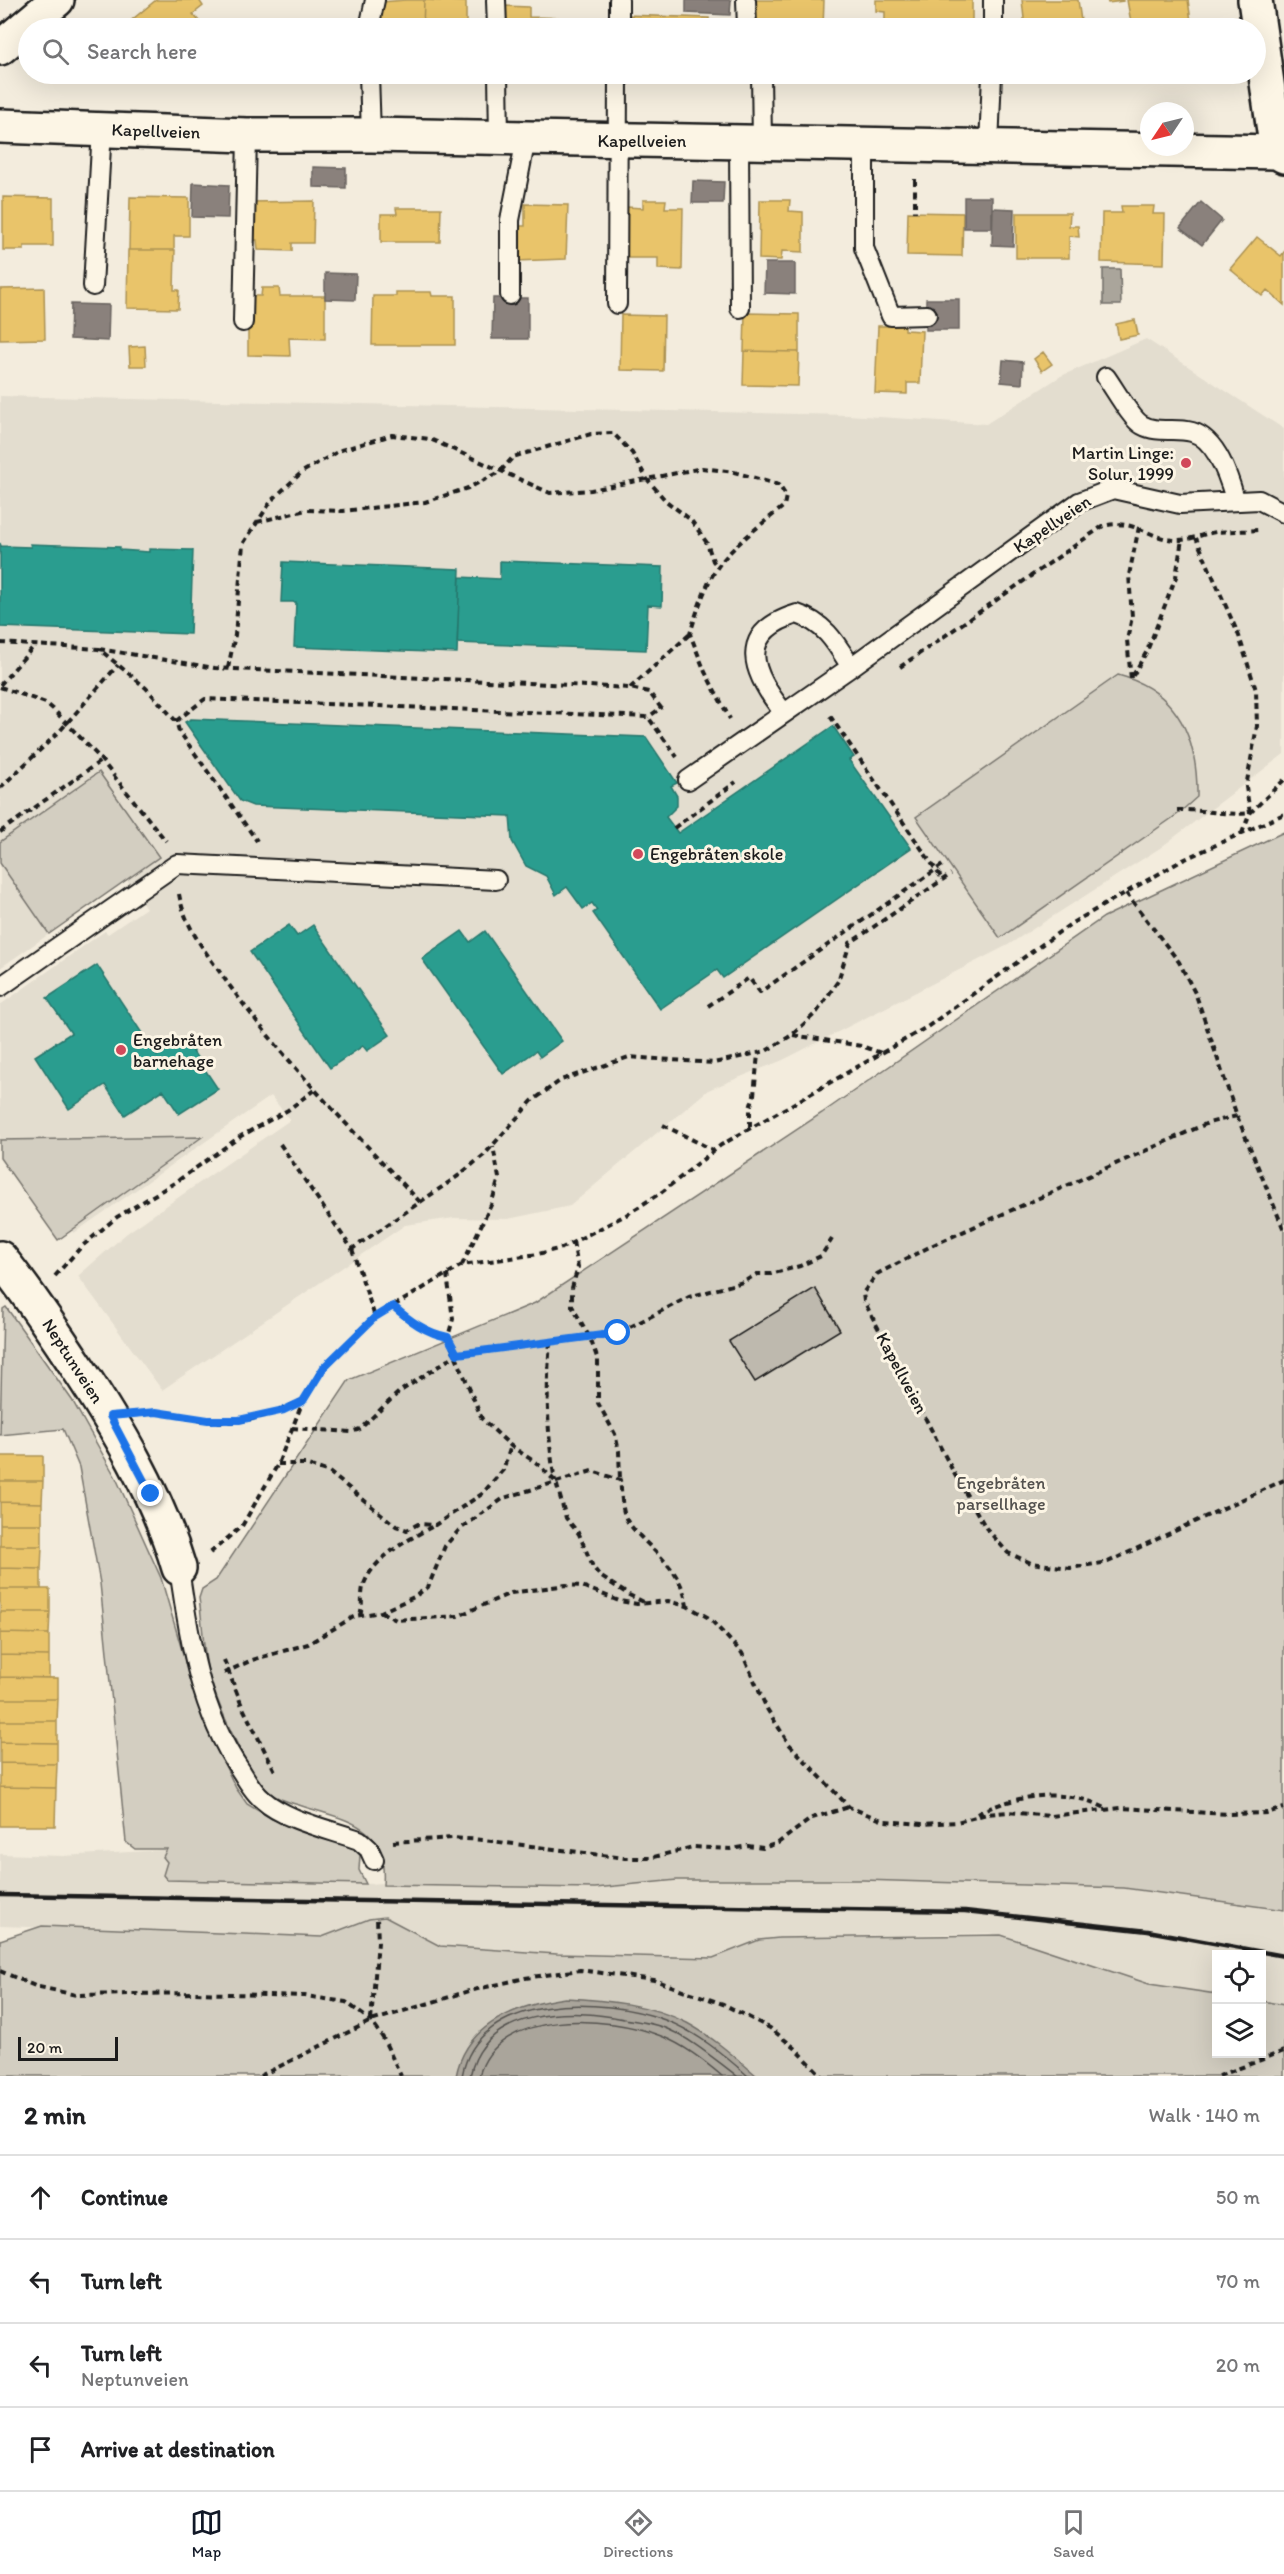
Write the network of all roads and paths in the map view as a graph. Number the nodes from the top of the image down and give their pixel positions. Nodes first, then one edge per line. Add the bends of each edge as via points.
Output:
1 (57, 0) edge
2 (375, 0) edge
3 (496, 0) edge
4 (619, 0) edge
5 (746, 0) edge
6 (993, 0) edge
7 (1255, 0) edge
8 (36, 18) edge
9 (371, 18) edge
10 (497, 18) edge
11 (619, 18) edge
12 (747, 18) edge
13 (993, 18) edge
14 (1258, 18) edge
15 (18, 33) edge
16 (0, 48) edge
17 (1266, 65) edge
18 (369, 84) edge
19 (500, 84) edge
20 (618, 84) edge
21 (760, 84) edge
22 (992, 84) edge
23 (0, 126) edge
24 (102, 129) junction
25 (247, 135) junction
26 (370, 135) junction
27 (512, 138) junction
28 (617, 141) junction
29 (751, 142) junction
30 (864, 146) junction
31 (989, 146) junction
32 (1281, 154) edge
33 (915, 174) dead end
34 (915, 212) dead end
35 (93, 286) dead end
36 (510, 296) dead end
37 (617, 304) dead end
38 (741, 308) dead end
39 (927, 315) dead end
40 (243, 322) dead end
41 (1106, 377) dead end
42 (500, 472) junction
43 (647, 479) junction
44 (1235, 499) junction
45 (1284, 513) edge
46 (255, 522) junction
47 (1139, 527) junction
48 (1269, 530) dead end
49 (1196, 538) junction
50 (1182, 539) junction
51 (718, 567) junction
52 (690, 634) junction
53 (0, 643) edge
54 (35, 645) junction
55 (99, 649) junction
56 (118, 665) junction
57 (851, 667) junction
58 (228, 668) junction
59 (898, 669) dead end
60 (0, 686) edge
61 (630, 688) junction
62 (840, 709) dead end
63 (784, 713) junction
64 (830, 716) junction
65 (648, 717) junction
66 (176, 720) junction
67 (820, 723) dead end
68 (67, 724) junction
69 (742, 742) junction
70 (102, 760) junction
71 (688, 780) junction
72 (1284, 780) edge
73 (0, 788) edge
74 (1177, 810) dead end
75 (1250, 813) junction
76 (1284, 814) edge
77 (687, 818) junction
78 (674, 828) dead end
79 (0, 832) edge
80 (1242, 834) junction
81 (177, 864) junction
82 (944, 864) dead end
83 (276, 869) junction
84 (935, 870) junction
85 (951, 874) dead end
86 (496, 880) dead end
87 (943, 880) junction
88 (1126, 893) junction
89 (0, 987) edge
90 (708, 1006) dead end
91 (792, 1035) junction
92 (880, 1053) junction
93 (758, 1054) junction
94 (314, 1090) junction
95 (1237, 1116) junction
96 (663, 1125) dead end
97 (750, 1127) junction
98 (279, 1144) dead end
99 (493, 1145) junction
100 (713, 1150) junction
101 (420, 1203) junction
102 (1284, 1230) edge
103 (832, 1239) dead end
104 (573, 1242) junction
105 (352, 1249) junction
106 (0, 1258) edge
107 (462, 1265) junction
108 (447, 1274) junction
109 (48, 1283) dead end
110 (393, 1306) junction
111 (375, 1317) junction
112 (448, 1337) junction
113 (590, 1338) junction
114 (550, 1342) junction
115 (457, 1354) junction
116 (303, 1401) junction
117 (110, 1416) junction
118 (292, 1428) junction
119 (510, 1446) junction
120 (278, 1464) junction
121 (620, 1480) junction
122 (1284, 1480) edge
123 (556, 1482) junction
124 (435, 1525) junction
125 (192, 1562) junction
126 (647, 1603) junction
127 (687, 1606) junction
128 (381, 1612) junction
129 (360, 1616) junction
130 (220, 1651) dead end
131 (229, 1670) junction
132 (201, 1683) junction
133 (849, 1807) junction
134 (1284, 1808) edge
135 (1105, 1809) junction
136 (969, 1819) junction
137 (303, 1820) junction
138 (371, 1855) joint
139 (377, 1918) dead end
140 (0, 1971) edge
141 (371, 2021) junction
142 (1284, 2050) edge
143 (261, 2076) edge
144 (401, 2076) edge
145 (822, 2076) edge
146 (1219, 2076) edge

1 - 8 street
2 - 9 lane
3 - 10 lane
4 - 11 lane
5 - 12 lane
6 - 13 lane
7 - 14 street
15 - 16 street
17 - 32 street
18 - 26 lane
19 - 27 lane
20 - 28 lane
21 - 29 lane
22 - 31 lane
23 - 24 street, Kapellveien
24 - 25 street, Kapellveien
24 - 35 lane
25 - 26 street, Kapellveien
25 - 40 lane
26 - 27 street, Kapellveien
27 - 28 street, Kapellveien
27 - 36 lane
28 - 29 street, Kapellveien
28 - 37 lane
29 - 30 street, Kapellveien
29 - 38 lane
30 - 31 street, Kapellveien
30 - 39 lane via 864,248 891,316
31 - 32 street, Kapellveien
33 - 34 path
41 - 44 lane via 1140,425 1162,431 1193,432 1208,444 1226,467
42 - 43 path via 550,493
42 - 43 path via 513,457 591,434 613,433 632,453
42 - 46 path via 425,502 343,511 306,510
42 - 46 path via 430,439 392,435 341,450 302,472
43 - 51 path via 666,501 691,520
43 - 51 path via 702,468 779,485 786,496 784,506 737,544
44 - 45 lane, Kapellveien via 1259,500
44 - 57 lane, Kapellveien via 1180,504 1113,489 1101,492 1079,502
46 - 58 path via 243,544
47 - 50 path via 1173,540
47 - 50 path via 1129,575 1132,617 1127,640 1131,679 1147,651 1176,578
47 - 59 path via 1116,523 1103,526
48 - 49 path via 1214,532
49 - 50 path
49 - 75 path via 1239,636 1256,690 1257,726 1246,788
51 - 52 path
52 - 61 path
52 - 69 path
53 - 54 path
54 - 55 path
54 - 60 path
55 - 56 path
55 - 58 path
56 - 66 path
56 - 68 path
57 - 63 lane, Kapellveien
57 - 63 lane via 825,628 813,619 797,614 768,627 757,640 756,662
58 - 61 path
60 - 68 path via 46,703
61 - 65 path via 649,692 661,708
62 - 64 path
63 - 69 lane, Kapellveien
64 - 67 path
64 - 84 path
65 - 66 path via 205,699
65 - 71 path via 682,764
66 - 83 path via 185,740
68 - 70 path
68 - 73 path
69 - 71 lane, Kapellveien
69 - 77 path via 752,770
70 - 79 path
70 - 81 path via 174,851
71 - 77 path
72 - 75 path
74 - 75 path
75 - 80 path
76 - 80 path
77 - 78 path
80 - 88 path
81 - 83 lane
81 - 89 lane
81 - 94 path via 179,896 189,929 248,1011
82 - 84 path
83 - 86 lane
84 - 87 path
84 - 90 path via 760,992 749,978
85 - 87 path
87 - 91 path via 850,944 838,981 817,1012
88 - 92 path via 1072,923 927,1027
88 - 95 path via 1179,962 1196,995
91 - 92 path via 862,1046
91 - 93 path
92 - 97 path
93 - 97 path
93 - 99 path via 714,1063 629,1057 590,1068 561,1080 532,1101
94 - 101 path
94 - 109 path via 117,1217 81,1247
95 - 102 path
95 - 122 path, Kapellveien via 1208,1123 933,1245 877,1274 863,1293 864,1301 986,1528 1008,1552 1031,1563 1070,1568 1108,1562
96 - 100 path
97 - 100 path
98 - 105 path
99 - 101 path
99 - 107 path via 499,1178 491,1205
100 - 104 path via 662,1192
101 - 105 path
103 - 113 path via 820,1256 800,1266 757,1274 743,1282 689,1297 618,1333
104 - 107 path via 538,1254
104 - 113 path via 578,1267 572,1306
105 - 111 path
106 - 117 street, Neptunveien via 27,1290
107 - 108 path
108 - 110 path
108 - 112 path via 453,1318
110 - 111 path
110 - 112 path via 434,1335
111 - 116 path via 324,1367
112 - 115 path
113 - 114 path
113 - 121 path via 597,1360 598,1403 620,1451
114 - 115 path
114 - 123 path via 550,1454
115 - 118 path via 399,1392 360,1429 351,1432
115 - 119 path via 482,1419
116 - 117 path via 264,1416 239,1420 156,1412
116 - 118 path
117 - 125 street, Neptunveien via 169,1535
118 - 120 path
119 - 123 path via 538,1464
119 - 124 path via 503,1470 492,1485
120 - 124 path via 305,1464 329,1472 396,1526 407,1530 418,1524
120 - 125 path via 242,1526
121 - 123 path via 592,1471
121 - 127 path via 627,1520 675,1574 684,1589
123 - 126 path via 566,1518 579,1534 593,1567 600,1576
123 - 128 path via 504,1498 460,1529 445,1546 428,1587
124 - 129 path via 380,1560 363,1588
125 - 132 lane via 189,1639
126 - 127 path via 668,1601
126 - 128 path via 619,1601 594,1590 566,1585 511,1593 458,1616 396,1620
127 - 133 path via 709,1618 742,1653 767,1709 789,1744
128 - 129 path
129 - 131 path via 308,1644
130 - 131 path
131 - 132 path
131 - 137 path via 264,1752
132 - 137 lane via 212,1719 251,1786 263,1800
133 - 136 path via 884,1821 922,1824
133 - 138 path via 812,1818 778,1843 763,1848 693,1848 668,1856 625,1858 452,1838 394,1842
134 - 135 path via 1267,1813 1228,1814
135 - 136 path via 1051,1816 1008,1812
135 - 136 path via 1081,1799 1020,1798 998,1803
137 - 138 lane via 360,1840
139 - 141 path
140 - 141 path via 35,1986 76,1995 305,1996 346,2002
141 - 143 path
141 - 144 path
141 - 145 path via 491,1986 580,1970 654,1980 723,2004 770,2028
142 - 146 path

